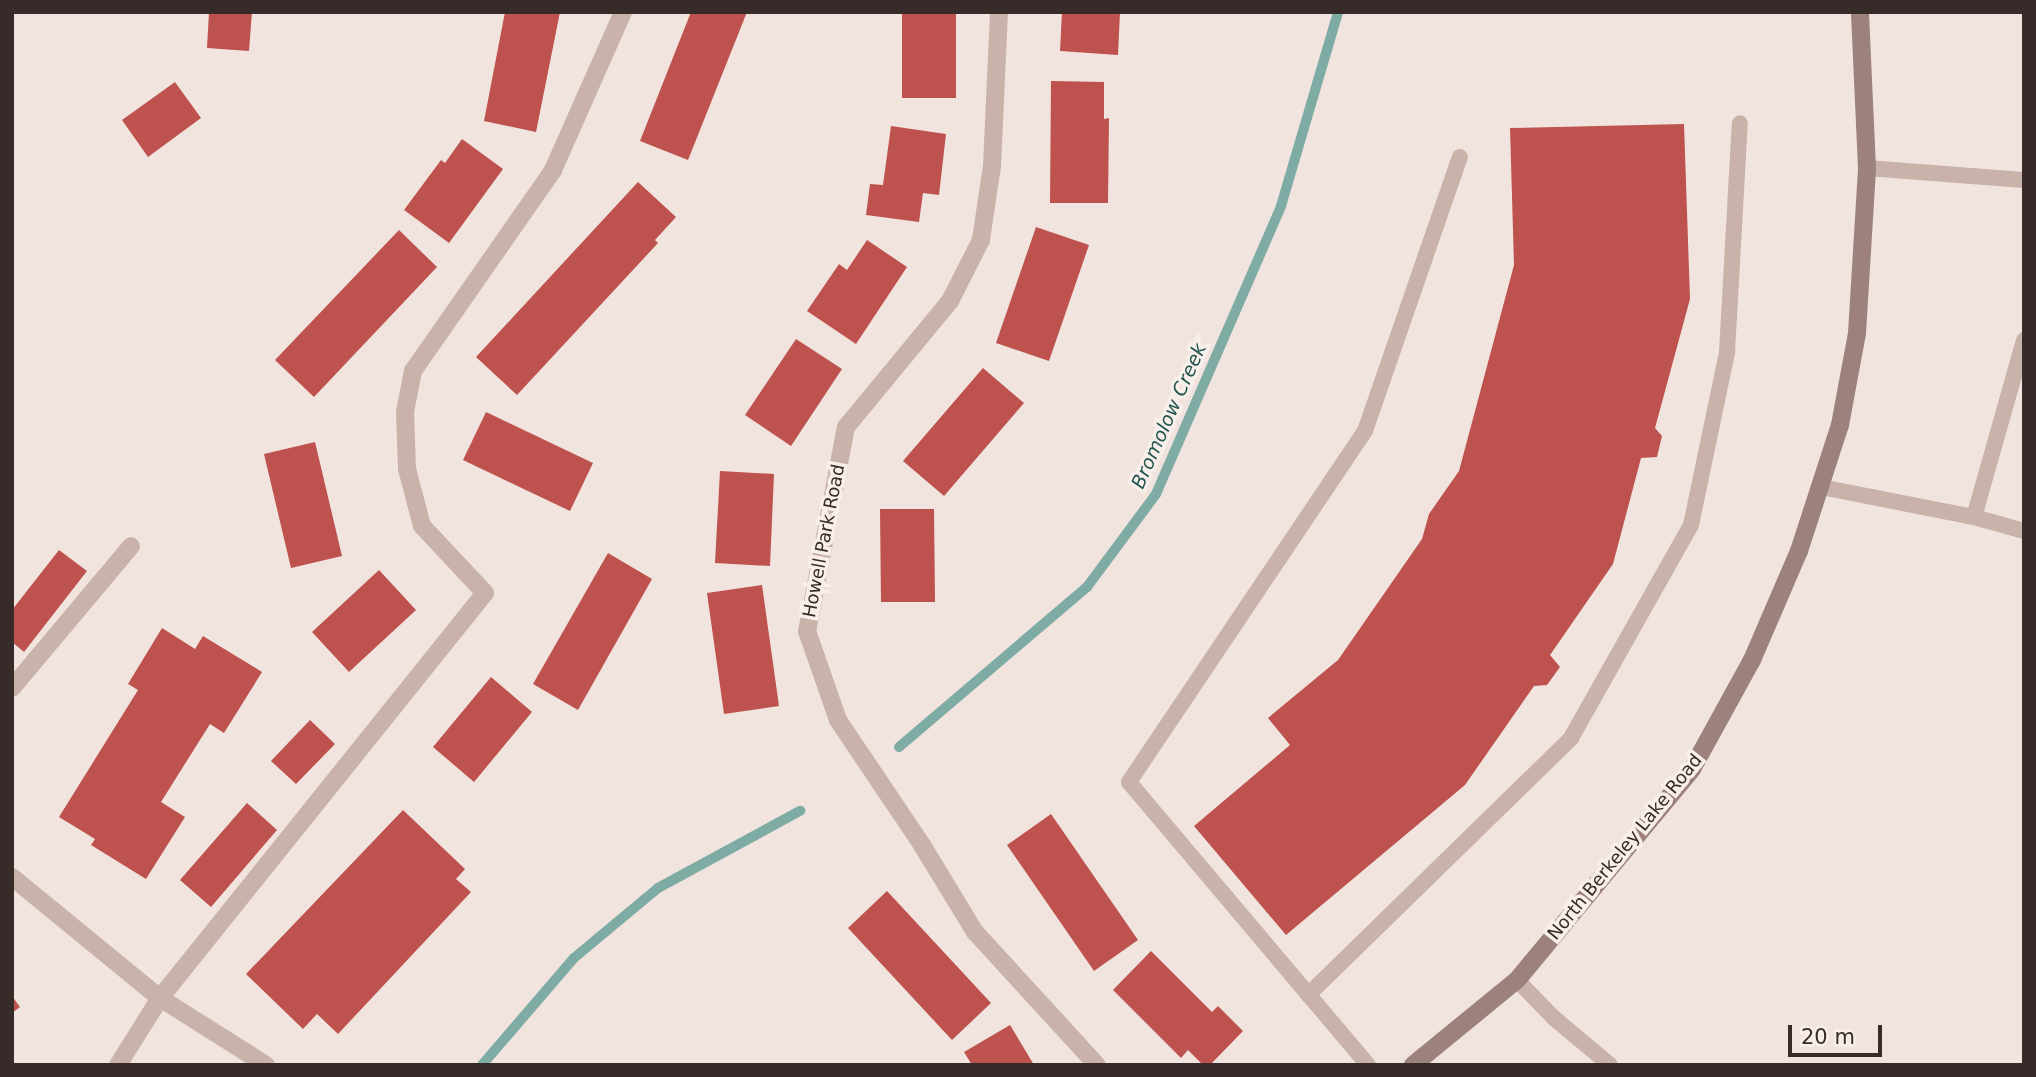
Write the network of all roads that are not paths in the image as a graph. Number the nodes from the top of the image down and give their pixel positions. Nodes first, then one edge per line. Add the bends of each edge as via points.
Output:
1 (623, 12) edge
2 (999, 12) edge
3 (1860, 12) edge
4 (1740, 123) dead end
5 (1460, 157) dead end
6 (1867, 168) junction
7 (2024, 180) edge
8 (2024, 340) edge
9 (2021, 358) edge
10 (1821, 487) junction
11 (1974, 517) junction
12 (2024, 531) edge
13 (131, 546) dead end
14 (12, 688) edge
15 (12, 877) edge
16 (1517, 980) junction
17 (1308, 995) junction
18 (160, 998) junction
19 (118, 1065) edge
20 (266, 1065) edge
21 (1097, 1065) edge
22 (1368, 1065) edge
23 (1413, 1065) edge
24 (1610, 1065) edge

1 - 18 street via 553,170 413,371 405,412 407,469 422,526 485,593
2 - 21 street, Howell Park Road via 992,166 981,240 950,300 846,427 807,631 838,720 975,932
3 - 6 street, North Berkeley Lake Road
4 - 17 lane via 1727,352 1691,525 1571,738
5 - 17 lane via 1365,431 1129,782
6 - 7 lane
6 - 10 street, North Berkeley Lake Road via 1857,332 1840,425
8 - 9 lane
9 - 11 lane
10 - 11 lane
10 - 16 street, North Berkeley Lake Road via 1752,660 1692,769
11 - 12 lane
13 - 14 street
15 - 18 street
16 - 23 street, North Berkeley Lake Road
16 - 24 lane
17 - 22 lane
18 - 19 street
18 - 20 street

